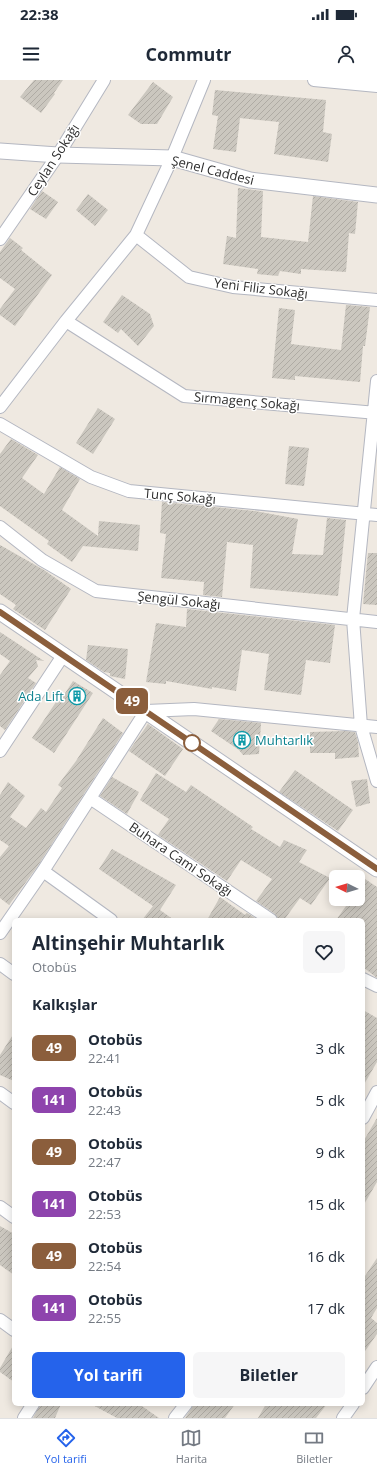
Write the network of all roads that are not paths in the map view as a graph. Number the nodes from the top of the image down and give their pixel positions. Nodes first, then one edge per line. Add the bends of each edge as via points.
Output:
1 (104, 80) edge
2 (204, 80) edge
3 (314, 80) edge
4 (377, 86) edge
5 (0, 151) edge
6 (58, 155) junction
7 (172, 158) junction
8 (377, 195) edge
9 (136, 235) junction
10 (0, 239) edge
11 (377, 300) edge
12 (66, 321) junction
13 (377, 381) edge
14 (0, 407) edge
15 (375, 413) edge
16 (0, 424) edge
17 (364, 513) junction
18 (377, 515) edge
19 (0, 527) edge
20 (0, 612) edge
21 (353, 619) junction
22 (377, 622) edge
23 (64, 654) junction
24 (146, 711) junction
25 (361, 726) junction
26 (377, 727) edge
27 (0, 751) edge
28 (377, 781) edge
29 (90, 798) junction
30 (377, 869) edge
31 (43, 870) junction
32 (108, 918) edge
33 (268, 918) edge
34 (0, 933) edge
35 (0, 964) edge
36 (12, 973) edge
37 (365, 980) edge
38 (377, 986) edge
39 (377, 1092) edge
40 (0, 1093) edge
41 (12, 1102) edge
42 (365, 1114) edge
43 (0, 1208) edge
44 (12, 1217) edge
45 (0, 1320) edge
46 (12, 1329) edge
47 (377, 1367) edge
48 (365, 1385) edge
49 (33, 1406) edge
50 (184, 1406) edge
51 (352, 1406) edge
52 (24, 1418) edge
53 (175, 1418) edge
54 (343, 1418) edge

1 - 6 street, Ceylan Sokağı
2 - 7 street
3 - 4 street
5 - 6 street, Şenel Caddesi
6 - 7 street, Şenel Caddesi
6 - 10 street, Ceylan Sokağı
7 - 8 street, Şenel Caddesi via 250,180
7 - 9 street
9 - 11 street, Yeni Filiz Sokağı via 189,277 233,287
9 - 12 street
12 - 14 street
12 - 15 street, Sırmagenç Sokağı via 184,396
13 - 15 street
15 - 17 street
16 - 17 street, Tunç Sokağı via 90,477 128,491
17 - 18 street, Tunç Sokağı
17 - 21 street
19 - 21 street, Şengül Sokağı via 42,560 96,591
20 - 23 street
21 - 22 street, Şengül Sokağı
21 - 25 street
23 - 24 street
23 - 27 street
24 - 25 street via 194,709
24 - 29 street
24 - 30 street
25 - 26 street
25 - 28 street
29 - 31 street
29 - 33 street, Buhara Cami Sokağı
31 - 32 street
31 - 34 street
35 - 36 street
37 - 38 street
39 - 42 street
40 - 41 street
43 - 44 street
45 - 46 street
47 - 48 street
49 - 52 street
50 - 53 street
51 - 54 street

